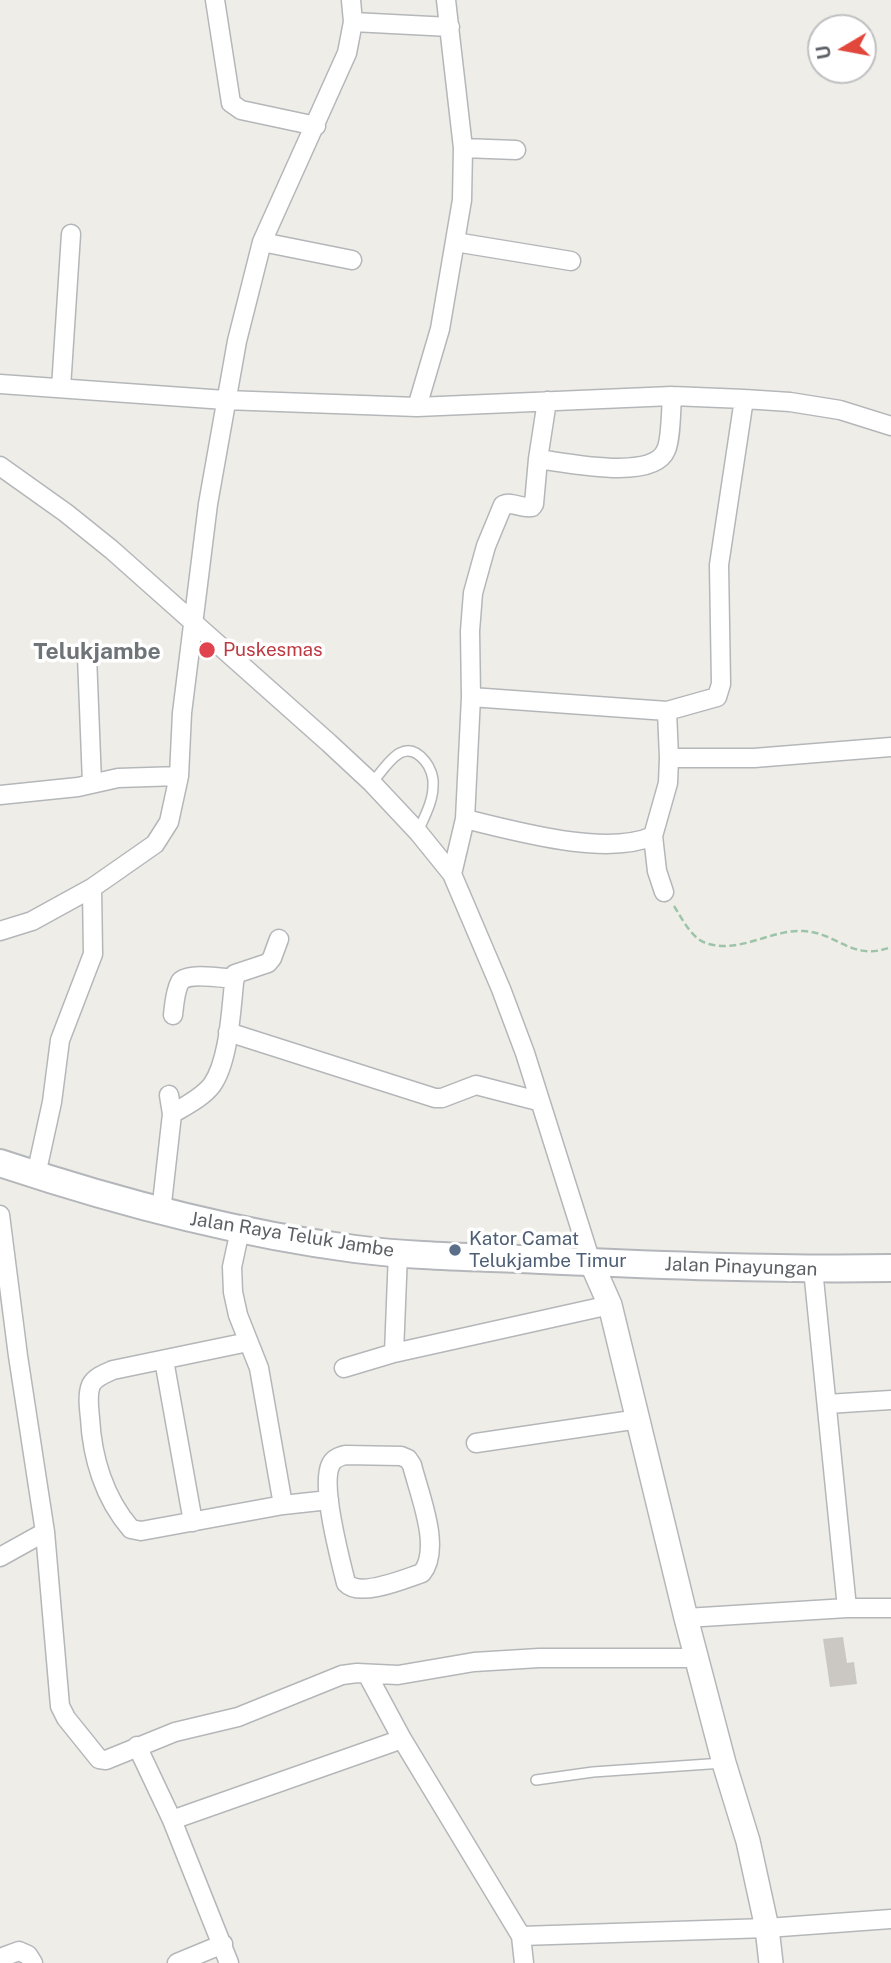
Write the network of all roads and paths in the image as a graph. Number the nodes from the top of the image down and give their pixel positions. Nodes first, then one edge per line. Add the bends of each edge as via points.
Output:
1 (215, 0) edge
2 (351, 0) edge
3 (446, 0) edge
4 (353, 22) junction
5 (450, 27) junction
6 (316, 126) junction
7 (463, 148) junction
8 (516, 150) dead end
9 (71, 234) dead end
10 (262, 242) junction
11 (456, 242) junction
12 (352, 260) dead end
13 (571, 261) dead end
14 (0, 384) edge
15 (61, 388) junction
16 (672, 396) junction
17 (744, 398) junction
18 (225, 400) junction
19 (547, 401) junction
20 (416, 407) junction
21 (891, 426) edge
22 (538, 459) junction
23 (3, 474) edge
24 (194, 623) junction
25 (87, 656) dead end
26 (471, 697) junction
27 (667, 711) junction
28 (891, 747) edge
29 (669, 758) junction
30 (179, 776) junction
31 (92, 783) junction
32 (372, 783) junction
33 (0, 795) edge
34 (466, 819) junction
35 (418, 832) junction
36 (653, 836) junction
37 (452, 874) junction
38 (92, 888) junction
39 (664, 892) joint
40 (0, 931) edge
41 (279, 939) dead end
42 (891, 947) edge
43 (235, 979) junction
44 (173, 1015) dead end
45 (228, 1032) junction
46 (169, 1095) dead end
47 (538, 1101) junction
48 (172, 1114) junction
49 (0, 1163) edge
50 (36, 1175) junction
51 (161, 1212) junction
52 (0, 1215) edge
53 (240, 1230) junction
54 (398, 1253) junction
55 (591, 1262) junction
56 (891, 1268) edge
57 (813, 1269) junction
58 (610, 1305) junction
59 (248, 1342) junction
60 (394, 1353) junction
61 (164, 1360) junction
62 (344, 1368) dead end
63 (891, 1400) edge
64 (827, 1404) junction
65 (639, 1419) junction
66 (476, 1443) dead end
67 (329, 1500) junction
68 (283, 1505) junction
69 (193, 1522) junction
70 (45, 1532) junction
71 (0, 1557) edge
72 (847, 1608) junction
73 (891, 1608) edge
74 (686, 1618) junction
75 (697, 1658) junction
76 (367, 1674) junction
77 (402, 1739) junction
78 (137, 1746) junction
79 (724, 1763) junction
80 (536, 1780) dead end
81 (172, 1820) junction
82 (891, 1919) edge
83 (767, 1928) junction
84 (521, 1937) junction
85 (223, 1944) junction
86 (0, 1958) edge
87 (33, 1963) edge
88 (177, 1963) edge
89 (229, 1963) edge
90 (524, 1963) edge
91 (771, 1963) edge

1 - 6 street via 231,103 241,110
2 - 4 street
3 - 5 street
4 - 5 street
4 - 6 street via 347,52
5 - 7 street
6 - 10 street
7 - 8 street
7 - 11 street
9 - 15 street
10 - 12 street
10 - 18 street
11 - 13 street
11 - 20 street via 440,329
14 - 15 street
15 - 18 street
16 - 17 street
16 - 19 street
16 - 22 street via 666,451 657,461 634,468 607,468
17 - 21 street via 840,410
17 - 27 street via 719,565 720,693
18 - 20 street
18 - 24 street
19 - 20 street
19 - 22 street
22 - 26 street via 534,504 532,508 503,505 472,593
23 - 24 street via 75,520
24 - 30 street
24 - 32 street
25 - 31 street
26 - 27 street
26 - 34 street
27 - 29 street
28 - 29 street via 754,758
29 - 36 street via 668,783
30 - 31 street
30 - 38 street via 169,822 155,844
31 - 33 street
32 - 35 street
32 - 35 lane via 399,752 417,753 425,761 434,783
34 - 36 street via 573,841 626,844
34 - 37 street
35 - 37 street
36 - 39 street
37 - 47 street via 501,989
38 - 40 street via 32,921
38 - 50 street via 93,954 60,1040
39 - 42 path via 695,937 707,944 736,945 808,931 863,951
41 - 43 street via 268,962 238,972
43 - 44 street via 185,978 180,982
43 - 45 street
45 - 47 street via 435,1098 476,1085
45 - 48 street via 219,1072 210,1088
46 - 48 street
47 - 55 street
48 - 51 street
49 - 50 main road, Jalan Raya Teluk Jambe
50 - 51 main road, Jalan Raya Teluk Jambe
51 - 53 main road, Jalan Raya Teluk Jambe
52 - 70 street
53 - 54 main road, Jalan Raya Teluk Jambe
53 - 59 street via 233,1292
54 - 55 main road, Jalan Raya Teluk Jambe
54 - 60 street
55 - 57 main road, Jalan Pinayungan
55 - 58 street
56 - 57 main road, Jalan Pinayungan
57 - 64 street
58 - 60 street
58 - 65 street
59 - 61 street
59 - 68 street via 259,1368
60 - 62 street
61 - 69 street
61 - 69 street via 113,1370 96,1379 89,1401 94,1460 131,1529
63 - 64 street
64 - 72 street
65 - 66 street
65 - 74 street
67 - 67 street via 329,1470 338,1457 408,1459 431,1541 431,1556 422,1573 365,1590 351,1588 346,1583
67 - 68 street
68 - 69 street
70 - 71 street
70 - 78 street via 60,1706 99,1759 107,1760
72 - 73 street
72 - 74 street
74 - 75 street
75 - 76 street via 539,1658 474,1662 398,1675
75 - 79 street
76 - 77 street
76 - 78 street via 342,1675 238,1717
77 - 81 street
77 - 84 street
78 - 81 street
79 - 80 lane
79 - 83 street via 748,1841
81 - 85 street
82 - 83 street
83 - 84 street
83 - 91 street
84 - 90 street
85 - 88 street
85 - 89 street
86 - 87 street via 19,1951

